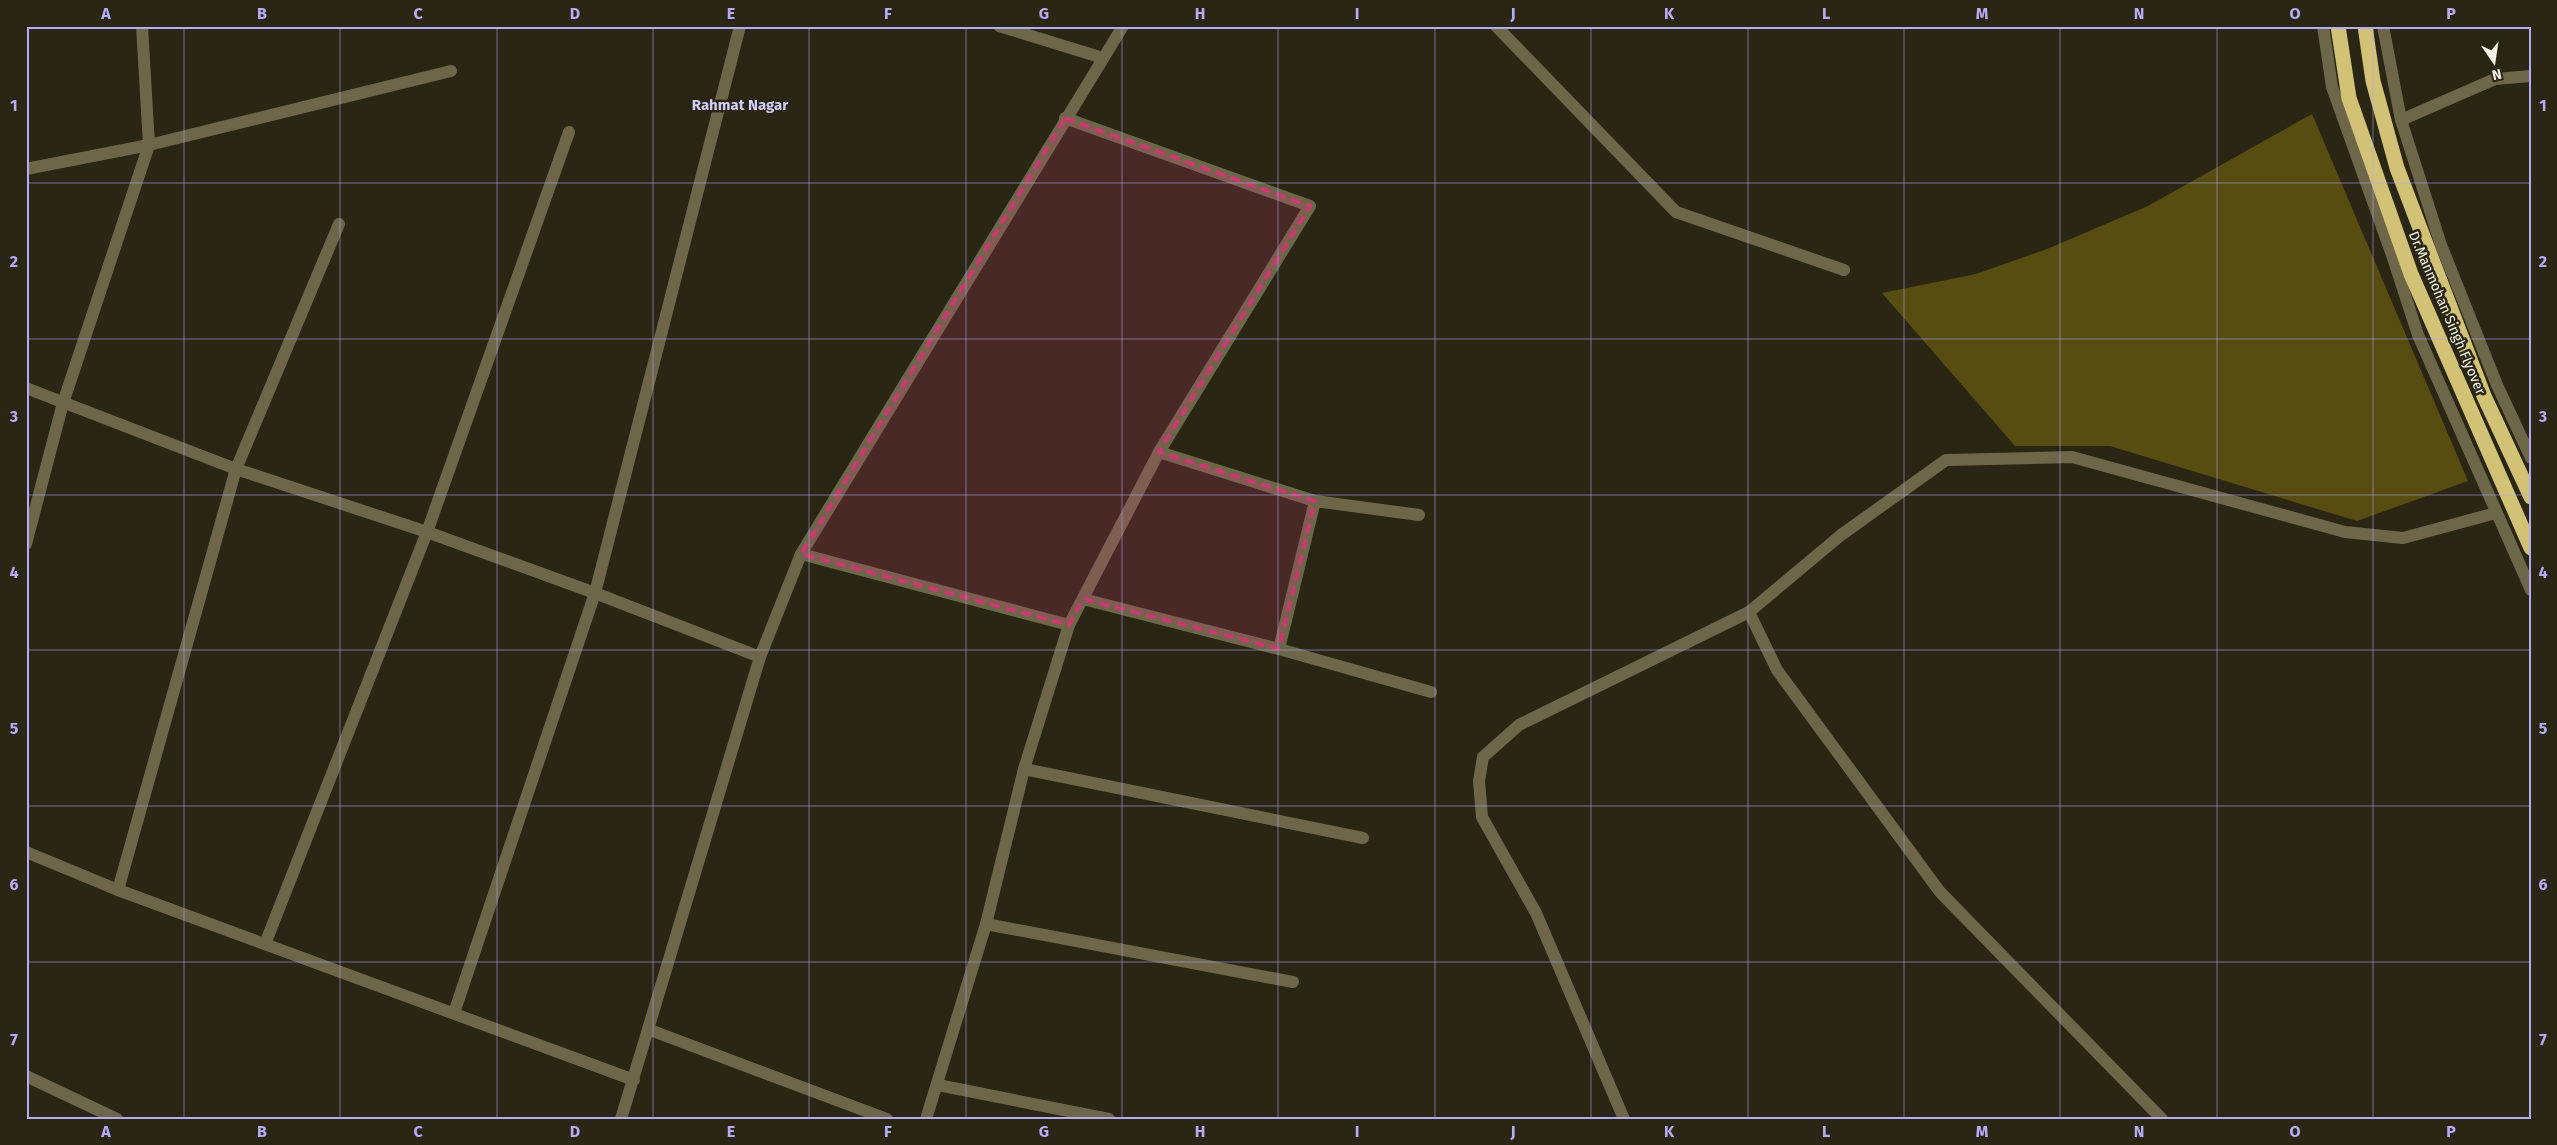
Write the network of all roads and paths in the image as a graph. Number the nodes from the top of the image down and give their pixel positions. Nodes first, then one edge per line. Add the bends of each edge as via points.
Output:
1 (142, 26) edge
2 (740, 26) edge
3 (999, 26) edge
4 (1123, 26) edge
5 (1496, 26) edge
6 (2323, 26) edge
7 (2338, 26) edge
8 (2365, 26) edge
9 (2383, 26) edge
10 (1103, 58) junction
11 (451, 71) dead end
12 (2531, 76) edge
13 (1065, 118) junction
14 (2401, 120) junction
15 (569, 132) dead end
16 (149, 145) junction
17 (26, 169) edge
18 (339, 224) dead end
19 (1844, 270) dead end
20 (26, 388) edge
21 (63, 403) junction
22 (1159, 452) junction
23 (2531, 458) edge
24 (236, 469) junction
25 (2531, 497) edge
26 (1315, 501) junction
27 (2496, 513) junction
28 (1419, 515) dead end
29 (427, 532) junction
30 (26, 544) edge
31 (2531, 548) edge
32 (801, 554) junction
33 (2531, 590) edge
34 (595, 593) junction
35 (1083, 599) junction
36 (1749, 612) junction
37 (1069, 625) junction
38 (1279, 649) junction
39 (760, 658) junction
40 (1431, 692) dead end
41 (1024, 769) junction
42 (1363, 838) dead end
43 (26, 852) edge
44 (118, 890) junction
45 (986, 924) junction
46 (265, 944) junction
47 (1294, 982) dead end
48 (454, 1013) junction
49 (650, 1030) junction
50 (26, 1076) edge
51 (634, 1080) junction
52 (938, 1085) junction
53 (1623, 1118) edge
54 (117, 1119) edge
55 (621, 1119) edge
56 (888, 1119) edge
57 (926, 1119) edge
58 (1109, 1119) edge
59 (2162, 1119) edge

1 - 16 street
2 - 34 street
3 - 10 street
4 - 10 street
5 - 19 street via 1676,212
6 - 27 street via 2332,87 2418,335
7 - 31 highway, Dr.Manmohan Singh Flyover via 2349,98 2411,274
8 - 25 highway, Dr.Manmohan Singh Flyover via 2373,81 2397,168 2484,396
9 - 14 street
10 - 13 street
11 - 16 street
12 - 14 street via 2495,79
13 - 22 street via 1310,206
13 - 32 street
14 - 23 street via 2441,245 2497,385
15 - 29 street
16 - 17 street
16 - 21 street
18 - 24 street
20 - 21 street
21 - 24 street
21 - 30 street
22 - 26 street
22 - 35 street
24 - 29 street
24 - 44 street
26 - 28 street
26 - 38 street
27 - 33 street
27 - 36 street via 2403,538 2355,533 2072,457 1946,460 1841,534
29 - 34 street
29 - 46 street
32 - 37 street
32 - 39 street
34 - 39 street
34 - 48 street
35 - 37 street
35 - 38 street
36 - 53 street via 1519,725 1483,757 1479,780 1482,817 1536,913
36 - 59 street via 1777,670 1940,892
37 - 41 street
38 - 40 street
39 - 49 street
41 - 42 street
41 - 45 street
43 - 44 street
44 - 46 street
45 - 47 street
45 - 52 street
46 - 48 street
48 - 51 street
49 - 51 street
49 - 56 street
50 - 54 street
51 - 55 street
52 - 57 street
52 - 58 street

